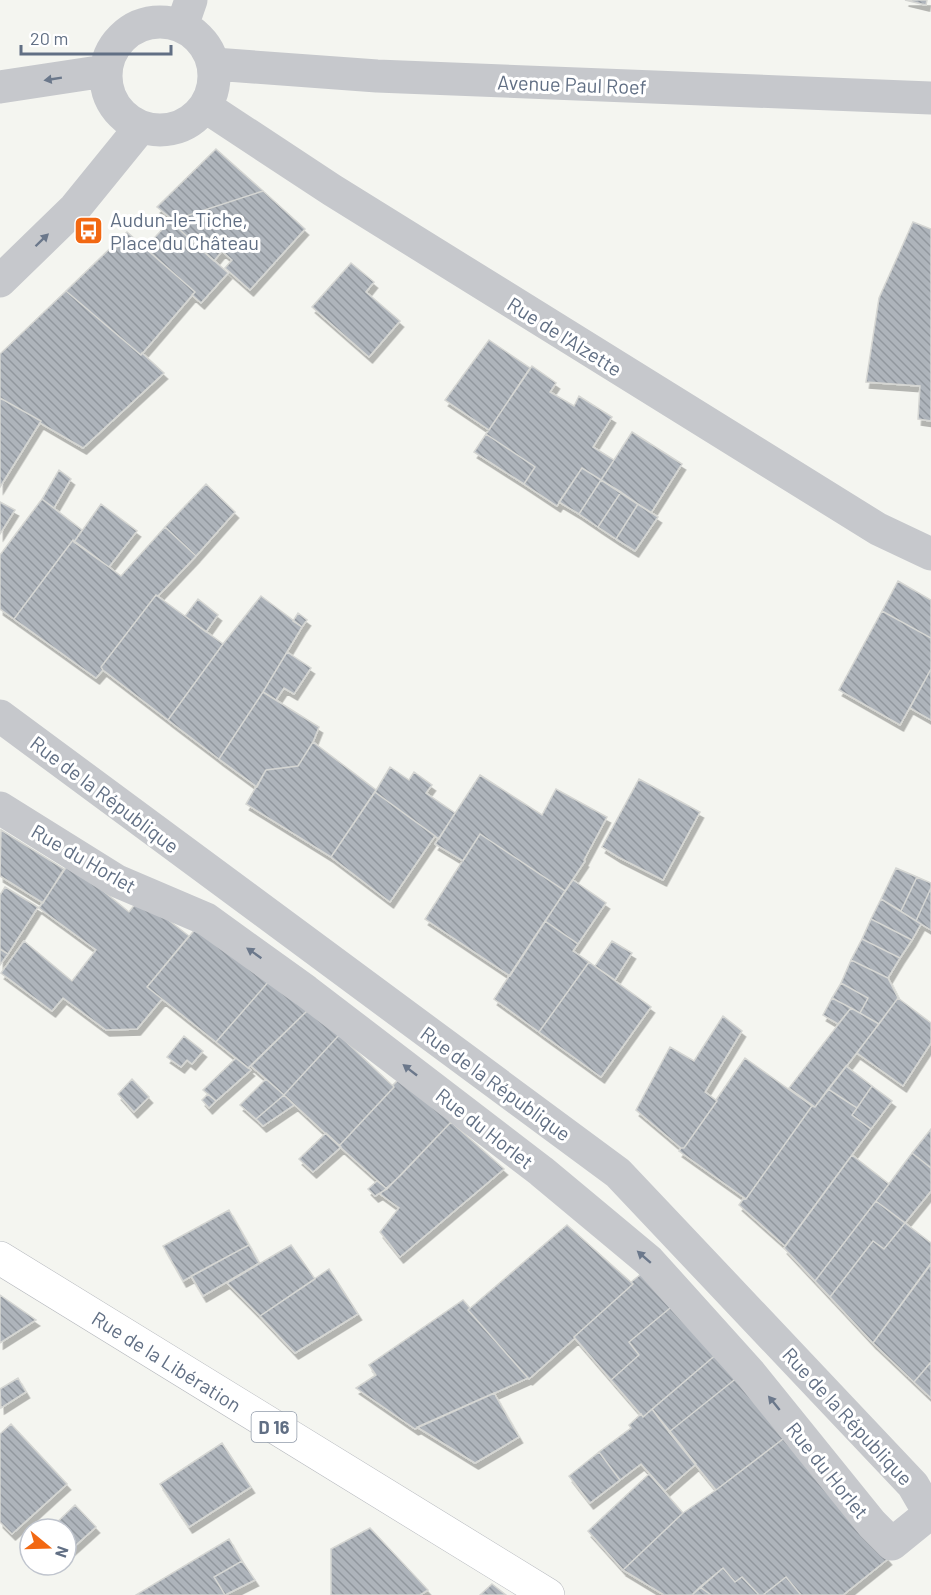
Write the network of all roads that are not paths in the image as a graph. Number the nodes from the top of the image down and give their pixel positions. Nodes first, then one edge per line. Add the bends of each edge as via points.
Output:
1 (186, 13) edge
2 (214, 64) junction
3 (105, 71) junction
4 (0, 87) edge
5 (931, 98) edge
6 (206, 108) junction
7 (140, 128) junction
8 (0, 281) edge
9 (931, 554) edge
10 (0, 716) edge
11 (0, 808) edge
12 (0, 1258) edge
13 (930, 1515) edge
14 (548, 1595) edge

1 - 2 street
1 - 3 street via 141,24 123,35 111,51
2 - 5 street, Avenue Paul Roef via 376,76
2 - 6 street via 214,86
3 -> 4 street
3 - 7 street via 108,95 120,115
6 - 7 street via 188,124 164,131
6 - 9 street, Rue de l'Alzette via 868,523
8 -> 7 street via 75,208
10 - 13 street, Rue de la République via 618,1173 914,1485
13 -> 11 street, Rue du Horlet via 892,1544 750,1373 649,1261 541,1171 206,919 117,881
12 - 14 main road, Rue de la Libération / D 16

